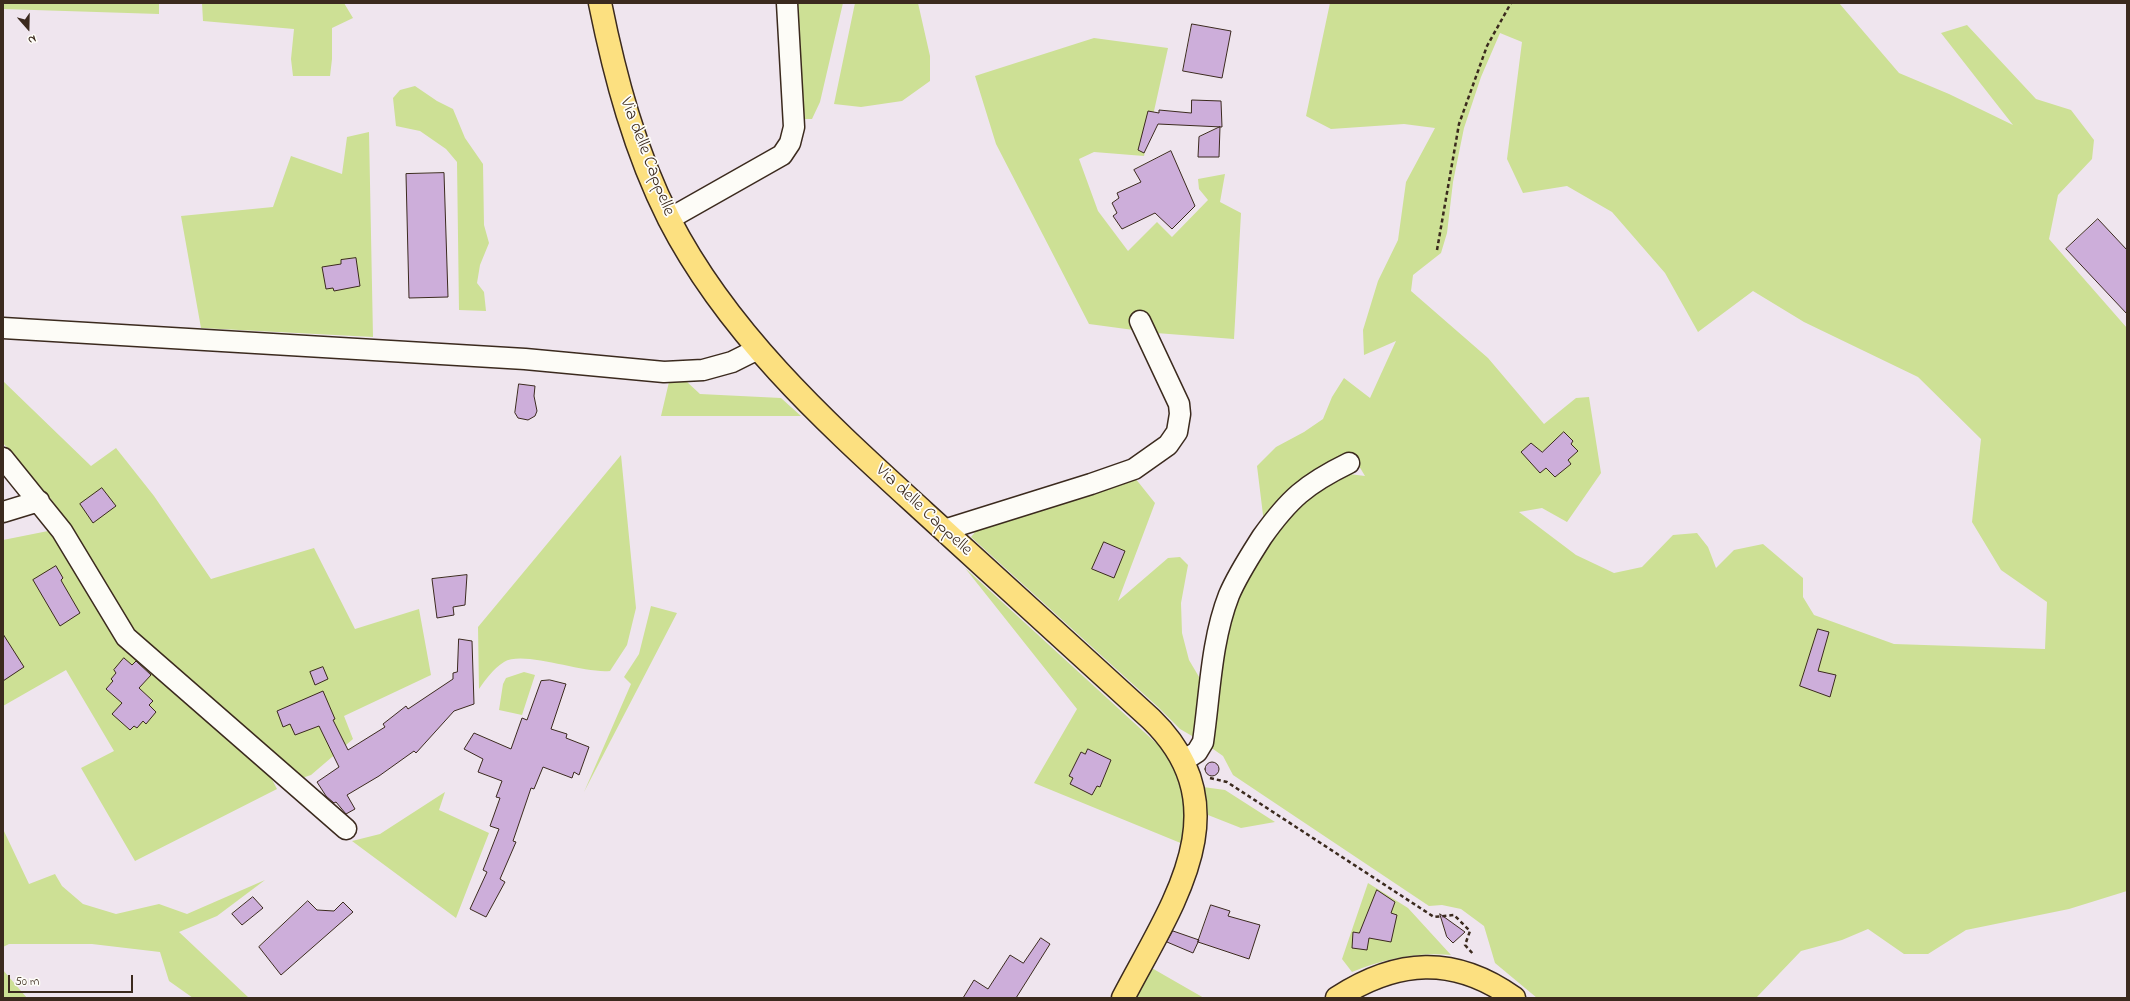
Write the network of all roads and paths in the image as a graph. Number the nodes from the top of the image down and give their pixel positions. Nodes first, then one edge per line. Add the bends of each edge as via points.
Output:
1 (600, 3) edge
2 (787, 3) edge
3 (1512, 3) edge
4 (669, 220) junction
5 (1437, 250) dead end
6 (1140, 321) dead end
7 (3, 328) edge
8 (758, 350) junction
9 (3, 458) edge
10 (1349, 463) dead end
11 (39, 502) junction
12 (3, 512) edge
13 (944, 530) junction
14 (1190, 757) junction
15 (346, 829) dead end
16 (1475, 956) dead end
17 (1123, 998) edge
18 (1337, 998) edge
19 (1514, 998) edge

1 - 4 main road, Via delle Cappelle via 625,104 643,160
2 - 4 street via 794,127 790,143 782,155
3 - 5 path via 1487,46 1459,124
4 - 8 main road, Via delle Cappelle via 704,279
6 - 13 street via 1179,404 1177,432 1168,445 1134,469
7 - 8 street via 526,359 664,372 703,370 732,362
8 - 13 main road, Via delle Cappelle via 821,416
9 - 11 street
10 - 14 street via 1302,489 1281,512 1239,574 1229,596 1217,641 1203,742
11 - 12 street
11 - 15 street via 62,530 126,637
13 - 14 main road, Via delle Cappelle
14 - 16 path via 1204,760 1202,770 1211,779 1227,782 1434,917 1454,915 1470,931 1465,945
14 - 17 main road, Via delle Cappelle via 1196,816 1193,849 1180,889
18 - 19 main road via 1376,976 1422,968 1464,972 1480,978

